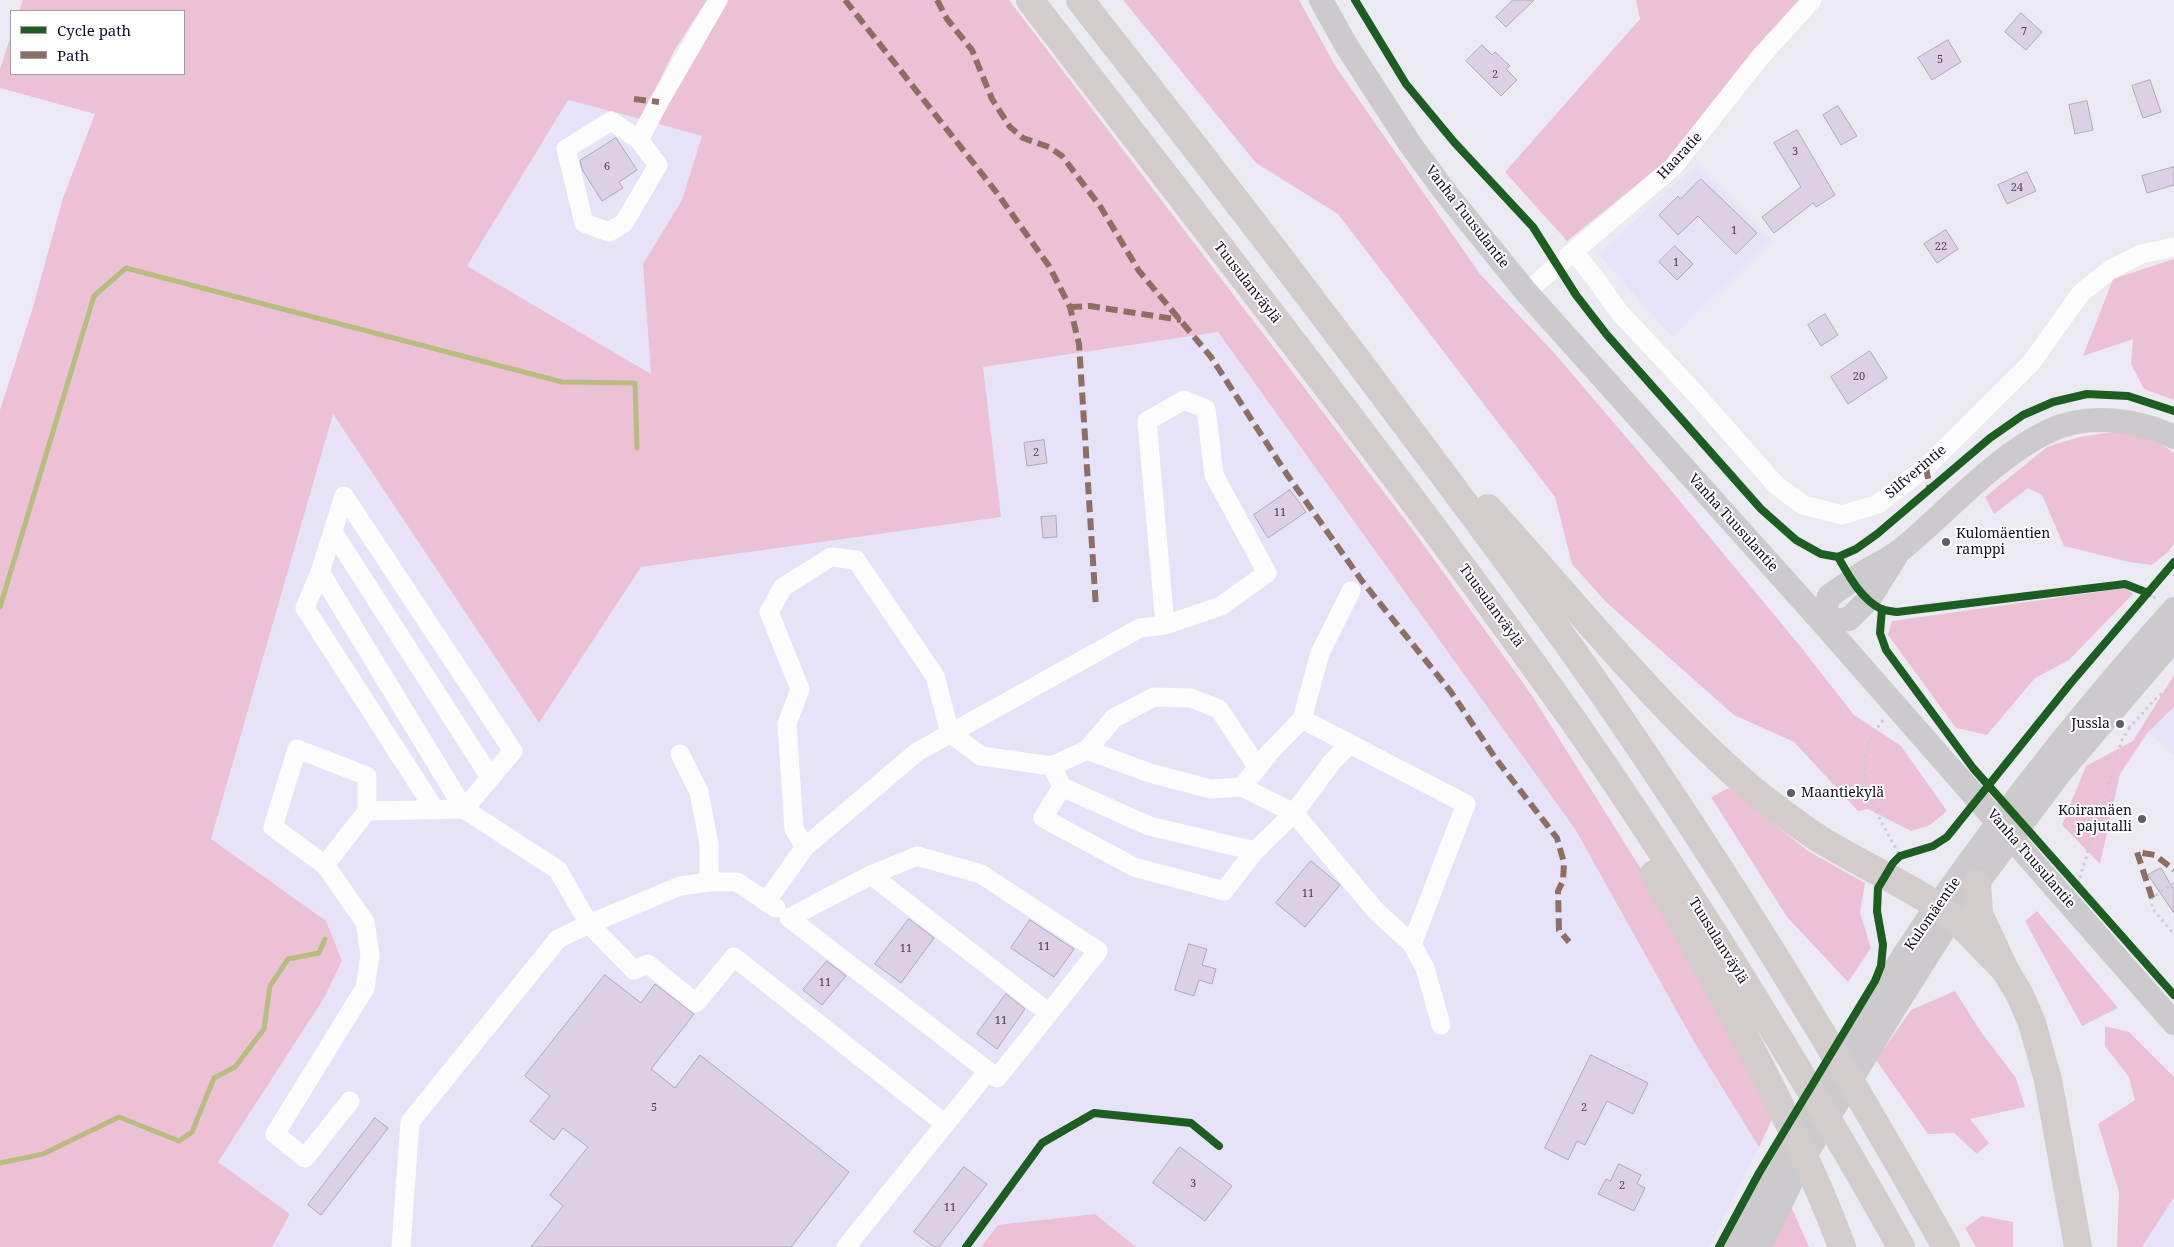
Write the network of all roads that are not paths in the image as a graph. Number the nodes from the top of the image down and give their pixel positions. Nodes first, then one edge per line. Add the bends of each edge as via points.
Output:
1 (718, 0) edge
2 (1030, 0) edge
3 (1080, 0) edge
4 (1321, 0) edge
5 (1812, 0) edge
6 (639, 140) junction
7 (2174, 247) edge
8 (1574, 252) junction
9 (1526, 292) junction
10 (1379, 388) junction
11 (2174, 437) edge
12 (333, 532) junction
13 (320, 572) junction
14 (1351, 591) dead end
15 (2167, 606) edge
16 (1822, 622) junction
17 (1165, 625) junction
18 (2174, 639) edge
19 (1563, 706) junction
20 (1302, 719) junction
21 (950, 733) junction
22 (1350, 744) junction
23 (1087, 750) junction
24 (680, 754) dead end
25 (1052, 766) junction
26 (1258, 768) junction
27 (490, 777) junction
28 (1062, 787) junction
29 (1242, 787) junction
30 (464, 809) junction
31 (434, 810) junction
32 (367, 811) junction
33 (1294, 813) junction
34 (805, 846) junction
35 (1255, 851) junction
36 (325, 866) junction
37 (871, 875) junction
38 (709, 882) junction
39 (1977, 882) junction
40 (766, 902) junction
41 (1945, 911) junction
42 (789, 918) junction
43 (589, 924) junction
44 (1412, 944) junction
45 (2005, 970) junction
46 (1885, 1003) junction
47 (1049, 1013) junction
48 (2174, 1023) edge
49 (1441, 1026) dead end
50 (988, 1071) junction
51 (350, 1101) dead end
52 (945, 1124) junction
53 (401, 1247) edge
54 (846, 1247) edge
55 (1734, 1247) edge
56 (1759, 1247) edge
57 (1842, 1247) edge
58 (1901, 1247) edge
59 (1946, 1247) edge
60 (2078, 1247) edge

1 - 6 street
2 - 19 highway, Tuusulanväylä via 1421,510
3 - 10 highway
4 - 9 main road, Vanha Tuusulantie via 1346,46 1410,144
5 - 8 street, Haaratie via 1761,56 1674,167
6 - 6 street via 658,165 624,223 609,232 584,223 566,149 611,121
7 - 8 street, Silfverintie via 2141,254 2110,270 2088,287 2031,363 1926,466 1878,504 1842,516 1803,505 1776,485 1619,312
8 - 9 street, Haaratie
9 - 16 main road, Vanha Tuusulantie
10 - 41 highway via 1687,729 1755,791 1810,832 1898,861
10 - 59 highway via 1557,628 1705,848 1785,972 1884,1136
11 - 16 main road via 2151,428 2112,421 2068,424 2050,430 2006,458 1900,551 1869,599 1849,619
12 - 13 street
12 - 27 street
12 - 27 street via 344,496 513,750
13 - 30 street
13 - 31 street via 305,608
14 - 20 street via 1320,653
15 - 41 main road, Kulomäentie via 2060,742
16 - 48 main road, Vanha Tuusulantie
17 - 17 street via 1221,606 1266,572 1214,475 1206,410 1184,400 1147,422
17 - 21 street via 1140,628
18 - 39 main road, Kulomäentie via 2060,773
19 - 57 highway via 1613,808 1673,905 1769,1082
19 - 58 highway, Tuusulanväylä via 1742,979 1852,1158
20 - 22 street
20 - 26 street
21 - 25 street via 981,756
21 - 34 street via 917,752
21 - 34 street via 935,676 856,560 832,557 783,587 769,612 800,689 787,724 794,829
22 - 33 street via 1332,762
22 - 44 street via 1466,804
23 - 25 street
23 - 26 street via 1114,718 1154,697 1191,698 1219,709
23 - 29 street via 1150,773 1210,789
24 - 38 street via 700,792 708,844
25 - 28 street
26 - 29 street
27 - 30 street
28 - 35 street via 1149,826
28 - 35 street via 1043,818 1134,867 1224,891
29 - 33 street
30 - 31 street
30 - 43 street via 558,870
31 - 32 street
32 - 36 street
32 - 36 street via 367,776 297,748 273,827
33 - 35 street
33 - 44 street via 1376,911
34 - 40 street
36 - 51 street via 365,922 370,955 365,988 275,1134 305,1158
37 - 42 street
37 - 47 street
37 - 47 street via 917,856 981,874 1098,951
38 - 40 street via 738,882
38 - 43 street via 680,886
39 - 41 main road, Kulomäentie
39 - 45 highway via 1980,914
40 - 42 street
41 - 45 highway
41 - 46 main road, Kulomäentie
42 - 50 street
43 - 52 street via 634,970 648,964 696,1003 734,957
43 - 53 street via 558,939 410,1122
44 - 49 street via 1425,968
45 - 60 highway via 2032,1023 2048,1080
46 - 55 main road, Kulomäentie via 1766,1184
46 - 56 main road, Kulomäentie
47 - 50 street via 997,1078
50 - 52 street
52 - 54 street

